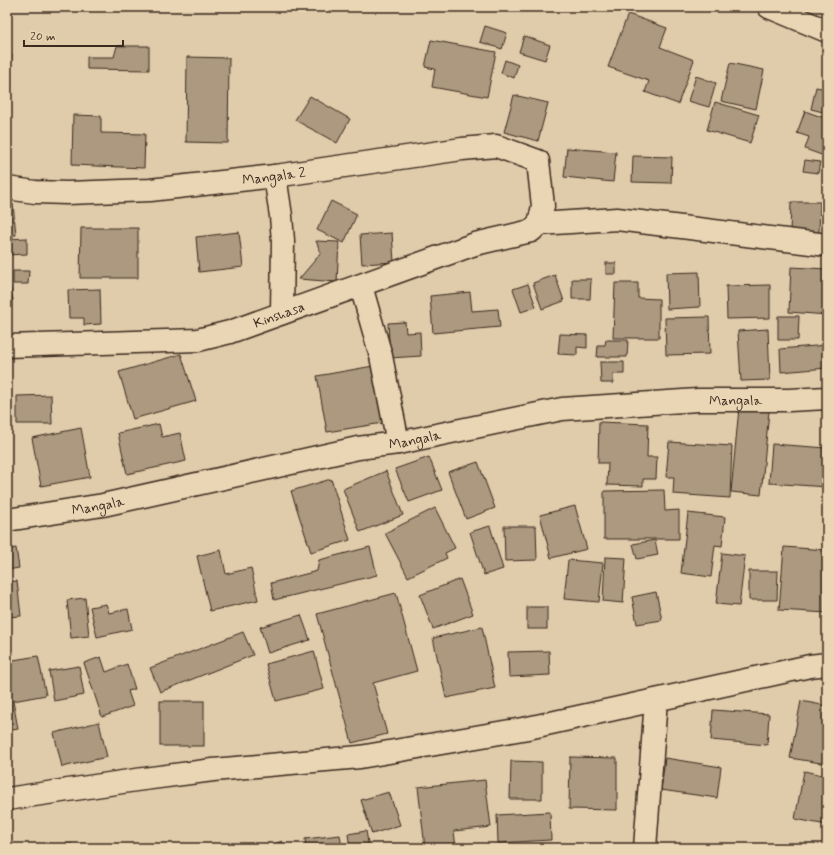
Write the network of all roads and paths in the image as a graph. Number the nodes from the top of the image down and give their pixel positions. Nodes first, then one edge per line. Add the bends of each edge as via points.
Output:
1 (769, 7) edge
2 (827, 31) edge
3 (276, 176) junction
4 (7, 188) edge
5 (539, 224) junction
6 (827, 245) edge
7 (361, 286) junction
8 (282, 314) junction
9 (7, 346) edge
10 (827, 398) edge
11 (398, 443) junction
12 (7, 520) edge
13 (827, 664) edge
14 (656, 700) junction
15 (7, 799) edge
16 (645, 848) edge

1 - 2 street
3 - 4 street, Mangala 2 via 150,190 67,193
3 - 5 street, Mangala 2 via 496,146 538,161 543,206
3 - 8 street via 283,240
5 - 6 street via 617,219
5 - 7 street, Kinshasa via 531,231 475,244
7 - 8 street, Kinshasa
7 - 11 street via 381,356
8 - 9 street, Kinshasa via 198,340
10 - 11 street, Mangala via 698,400 562,409
11 - 12 street, Mangala via 358,448 103,505
13 - 14 street
14 - 15 street via 528,728 360,757 197,772
14 - 16 street

